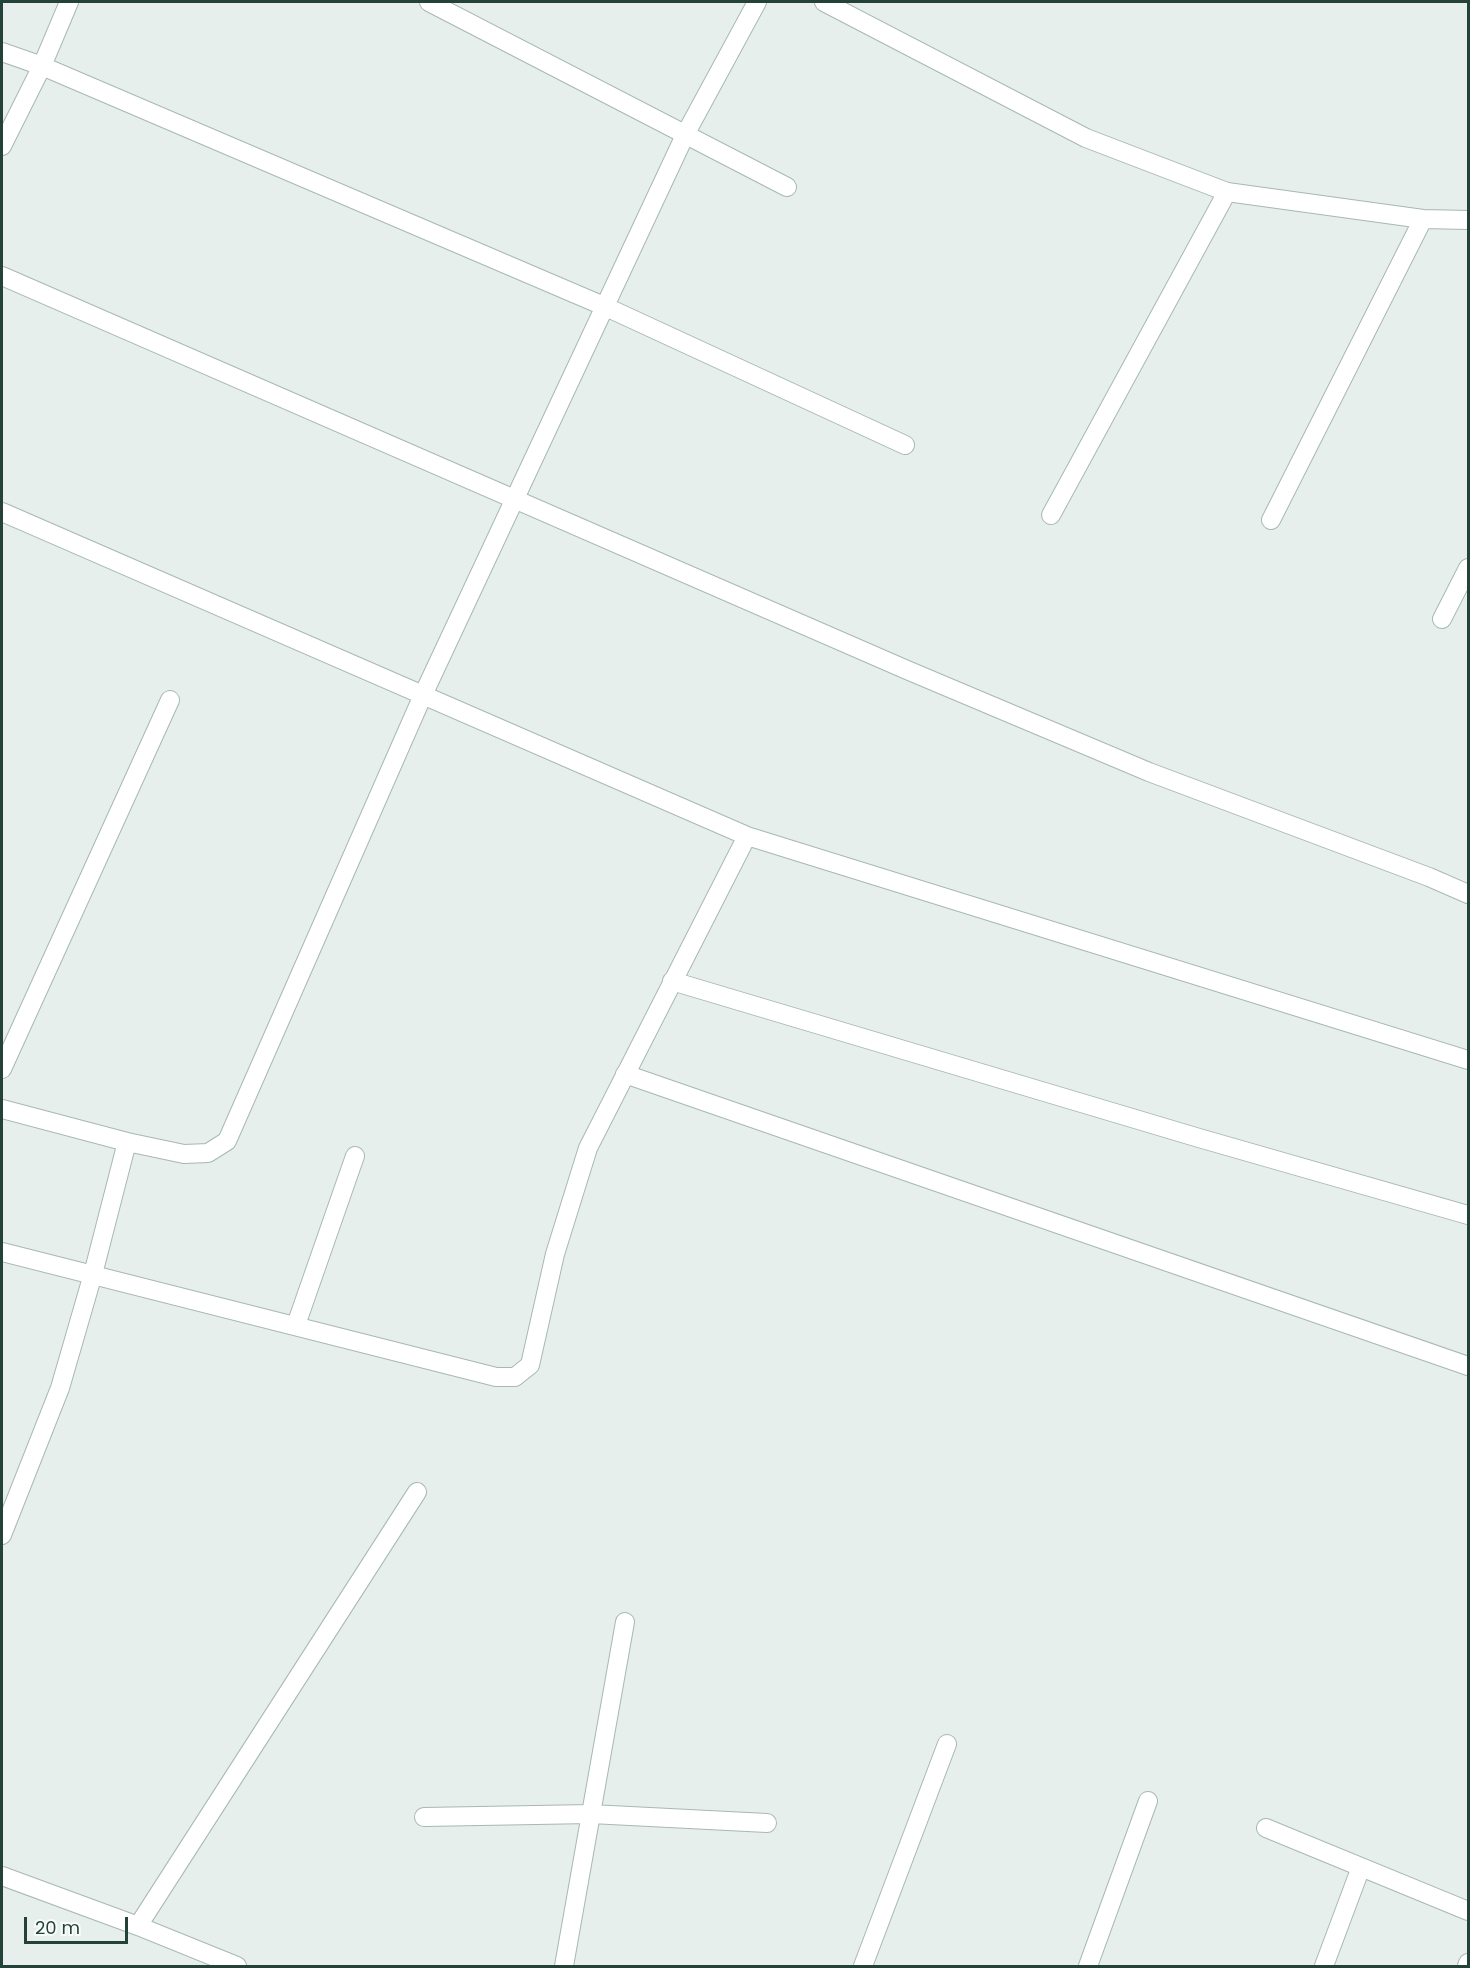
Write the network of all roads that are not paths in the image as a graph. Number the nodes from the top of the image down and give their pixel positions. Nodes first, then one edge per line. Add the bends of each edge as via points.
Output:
1 (69, 2) edge
2 (429, 2) edge
3 (757, 2) edge
4 (824, 2) edge
5 (2, 52) edge
6 (42, 66) junction
7 (686, 133) junction
8 (2, 146) edge
9 (788, 187) dead end
10 (1227, 192) junction
11 (1423, 219) junction
12 (1468, 220) edge
13 (2, 276) edge
14 (606, 307) junction
15 (905, 445) dead end
16 (515, 500) junction
17 (2, 512) edge
18 (1052, 515) dead end
19 (1271, 520) dead end
20 (1468, 568) edge
21 (1442, 619) dead end
22 (423, 695) junction
23 (170, 700) dead end
24 (747, 836) junction
25 (1468, 894) edge
26 (672, 981) junction
27 (1468, 1060) edge
28 (2, 1069) edge
29 (625, 1074) junction
30 (2, 1109) edge
31 (127, 1142) junction
32 (355, 1156) dead end
33 (1468, 1215) edge
34 (2, 1251) edge
35 (93, 1274) junction
36 (296, 1325) junction
37 (1468, 1366) edge
38 (417, 1492) dead end
39 (2, 1535) edge
40 (625, 1622) dead end
41 (947, 1744) dead end
42 (1148, 1801) dead end
43 (591, 1814) junction
44 (424, 1818) dead end
45 (767, 1823) dead end
46 (1266, 1828) dead end
47 (1362, 1867) junction
48 (2, 1876) edge
49 (1468, 1911) edge
50 (138, 1926) junction
51 (237, 1966) edge
52 (564, 1966) edge
53 (863, 1966) edge
54 (1088, 1966) edge
55 (1324, 1966) edge

1 - 6 street
2 - 7 street
3 - 7 street
4 - 10 street via 1086,138
5 - 6 street
6 - 8 street
6 - 14 street
7 - 9 street
7 - 14 street
10 - 11 street
10 - 18 street
11 - 12 street
11 - 19 street
13 - 16 street
14 - 15 street
14 - 16 street
16 - 22 street
16 - 25 street via 1149,772
17 - 22 street
20 - 21 street
22 - 24 street
22 - 31 street via 227,1142 208,1153 184,1154
23 - 28 street
24 - 26 street
24 - 27 street
26 - 29 street
26 - 33 street
29 - 36 street via 588,1148 555,1254 530,1365 515,1377 496,1377
29 - 37 street
30 - 31 street
31 - 35 street
32 - 36 street
34 - 35 street
35 - 36 street
35 - 39 street via 60,1388
38 - 50 street
40 - 43 street
41 - 53 street
42 - 54 street
43 - 44 street
43 - 45 street
43 - 52 street
46 - 47 street
47 - 49 street
47 - 55 street
48 - 50 street
50 - 51 street

